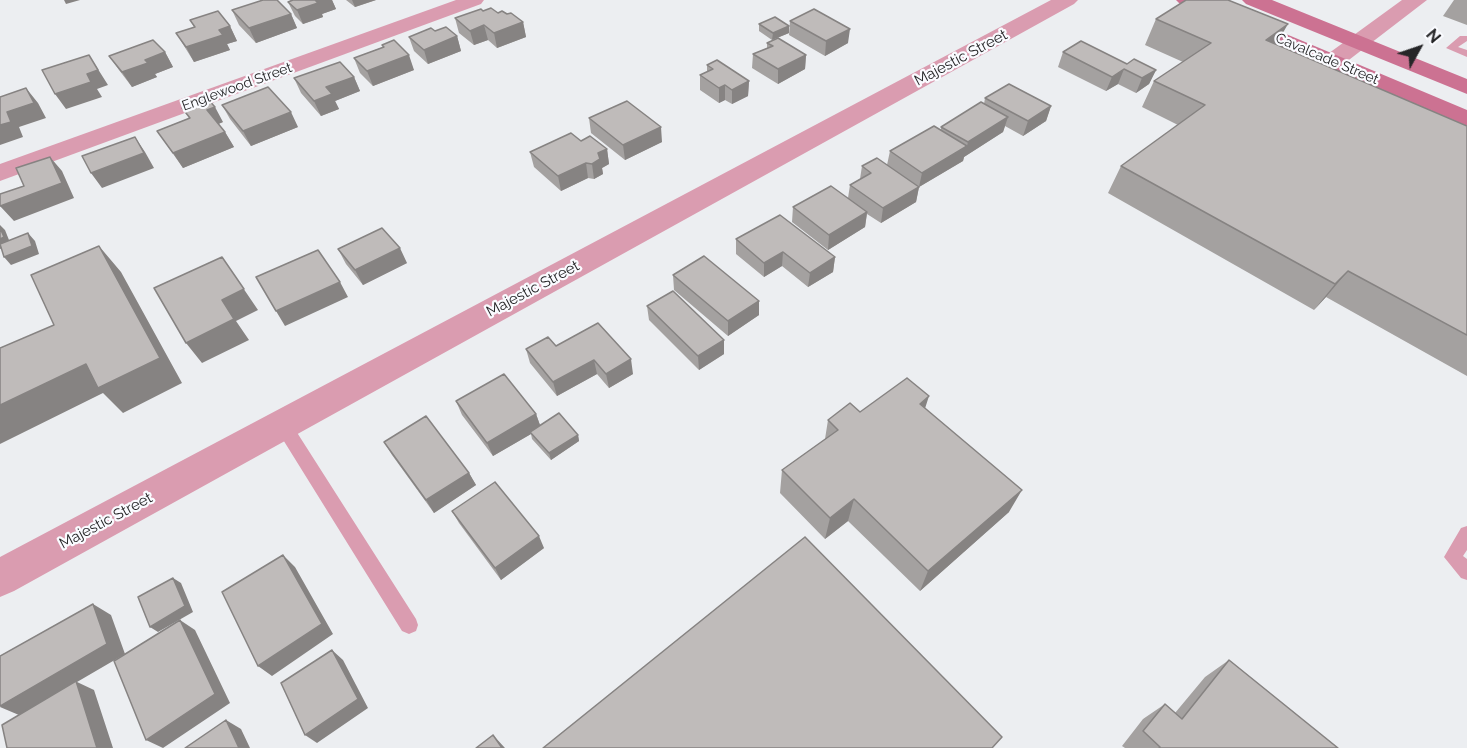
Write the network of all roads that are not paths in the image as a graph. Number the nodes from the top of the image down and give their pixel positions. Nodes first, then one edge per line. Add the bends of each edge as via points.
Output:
1 (474, 0) edge
2 (1067, 0) edge
3 (1187, 0) edge
4 (1253, 0) edge
5 (1416, 0) edge
6 (1464, 38) dead end
7 (1357, 43) junction
8 (1467, 54) edge
9 (1304, 61) edge
10 (1333, 61) junction
11 (1467, 87) edge
12 (1467, 119) edge
13 (0, 173) edge
14 (283, 425) junction
15 (1467, 534) edge
16 (1467, 572) edge
17 (0, 578) edge
18 (409, 625) dead end

1 - 13 street, Englewood Street
2 - 14 street, Majestic Street
3 - 10 main road, Cavalcade Street
4 - 7 main road, Cavalcade Street
5 - 7 street
6 - 8 lane via 1451,48
7 - 10 street
7 - 11 main road, Cavalcade Street
9 - 10 lane
10 - 12 main road, Cavalcade Street
14 - 17 street, Majestic Street
14 - 18 lane
15 - 16 lane via 1453,556

